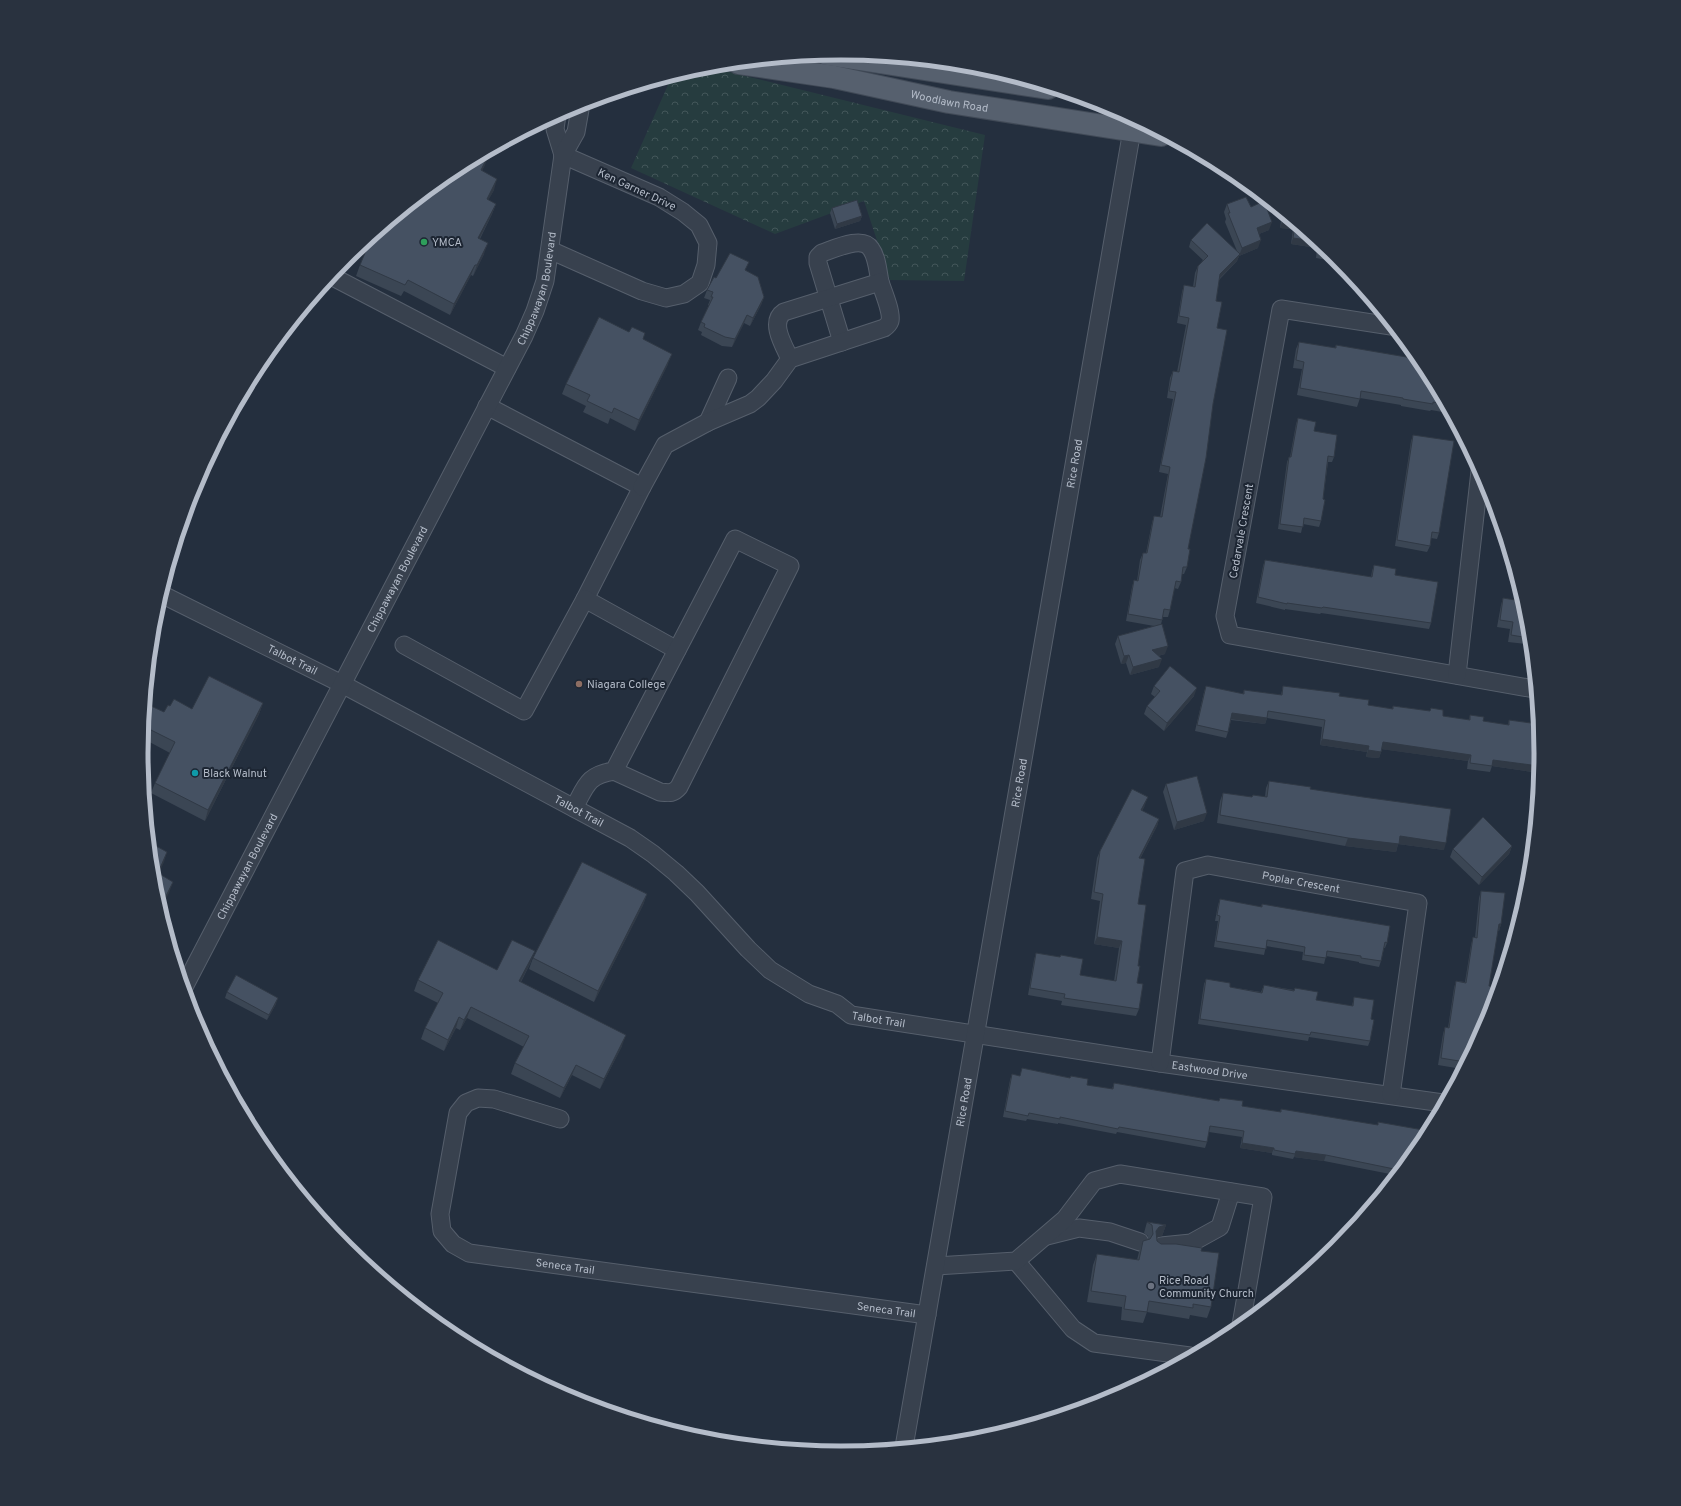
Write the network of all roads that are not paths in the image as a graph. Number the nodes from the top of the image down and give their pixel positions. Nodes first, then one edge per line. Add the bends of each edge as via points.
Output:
1 (870, 61) edge
2 (755, 65) edge
3 (1017, 83) edge
4 (580, 111) edge
5 (556, 121) edge
6 (1133, 125) edge
7 (563, 155) junction
8 (550, 250) junction
9 (336, 278) edge
10 (880, 282) junction
11 (828, 298) junction
12 (1385, 325) edge
13 (842, 342) junction
14 (790, 359) junction
15 (508, 368) junction
16 (728, 378) dead end
17 (487, 406) junction
18 (708, 422) junction
19 (1479, 483) edge
20 (642, 488) junction
21 (166, 596) edge
22 (585, 599) junction
23 (404, 646) dead end
24 (677, 650) junction
25 (1457, 675) junction
26 (342, 684) junction
27 (1530, 688) edge
28 (614, 771) junction
29 (574, 808) junction
30 (186, 982) edge
31 (976, 1034) junction
32 (1160, 1063) junction
33 (1391, 1095) junction
34 (1439, 1102) edge
35 (560, 1119) dead end
36 (1231, 1192) junction
37 (1043, 1237) junction
38 (1140, 1242) dead end
39 (1161, 1246) edge
40 (1016, 1261) junction
41 (936, 1266) junction
42 (927, 1315) junction
43 (1242, 1317) edge
44 (1183, 1355) edge
45 (905, 1443) edge

1 - 3 main road
2 - 6 main road, Woodlawn Road via 834,78 949,102
4 - 7 street, Chippawayan Boulevard via 576,132
5 - 7 street, Chippawayan Boulevard via 555,129
6 - 31 street, Rice Road
7 - 8 street, Chippawayan Boulevard
7 - 8 street, Ken Garner Drive via 659,198 684,212 699,225 708,243 706,265 700,283 684,294 666,298 642,291
8 - 15 street, Chippawayan Boulevard via 535,311
9 - 15 street
10 - 11 street
10 - 11 street via 872,249 868,245 855,243 822,253 818,257 818,263
10 - 13 street via 889,314 888,326
11 - 13 street
11 - 14 street via 779,315 777,328
12 - 25 street, Cedarvale Crescent via 1280,310 1225,616 1230,635
13 - 14 street
14 - 18 street via 758,398
15 - 17 street, Chippawayan Boulevard
16 - 18 street
17 - 20 street
17 - 26 street, Chippawayan Boulevard
18 - 20 street via 664,445
19 - 25 street
20 - 22 street
21 - 26 street, Talbot Trail
22 - 23 street via 524,711
22 - 24 street
24 - 28 street
24 - 28 street via 735,539 790,566 675,792 660,792
25 - 27 street, Cedarvale Crescent
26 - 29 street, Talbot Trail
26 - 30 street, Chippawayan Boulevard
28 - 29 street via 600,773 591,779
29 - 31 street, Talbot Trail via 623,834 653,854 696,893 758,960 795,987 837,1004 851,1015
31 - 32 street, Eastwood Drive
31 - 41 street, Rice Road
32 - 33 street, Eastwood Drive
32 - 33 street, Poplar Crescent via 1185,871 1208,865 1418,903
33 - 34 street, Eastwood Drive
35 - 42 street, Seneca Trail via 494,1099 478,1098 466,1103 458,1113 454,1130 440,1214 442,1231 453,1244 469,1253
36 - 37 street via 1120,1174 1094,1181 1064,1219
36 - 39 street via 1220,1227 1191,1243
36 - 43 street via 1262,1197
37 - 38 street via 1079,1228 1110,1232
37 - 40 street
40 - 41 street
40 - 44 street via 1073,1329 1094,1343
41 - 42 street, Rice Road
42 - 45 street, Rice Road

